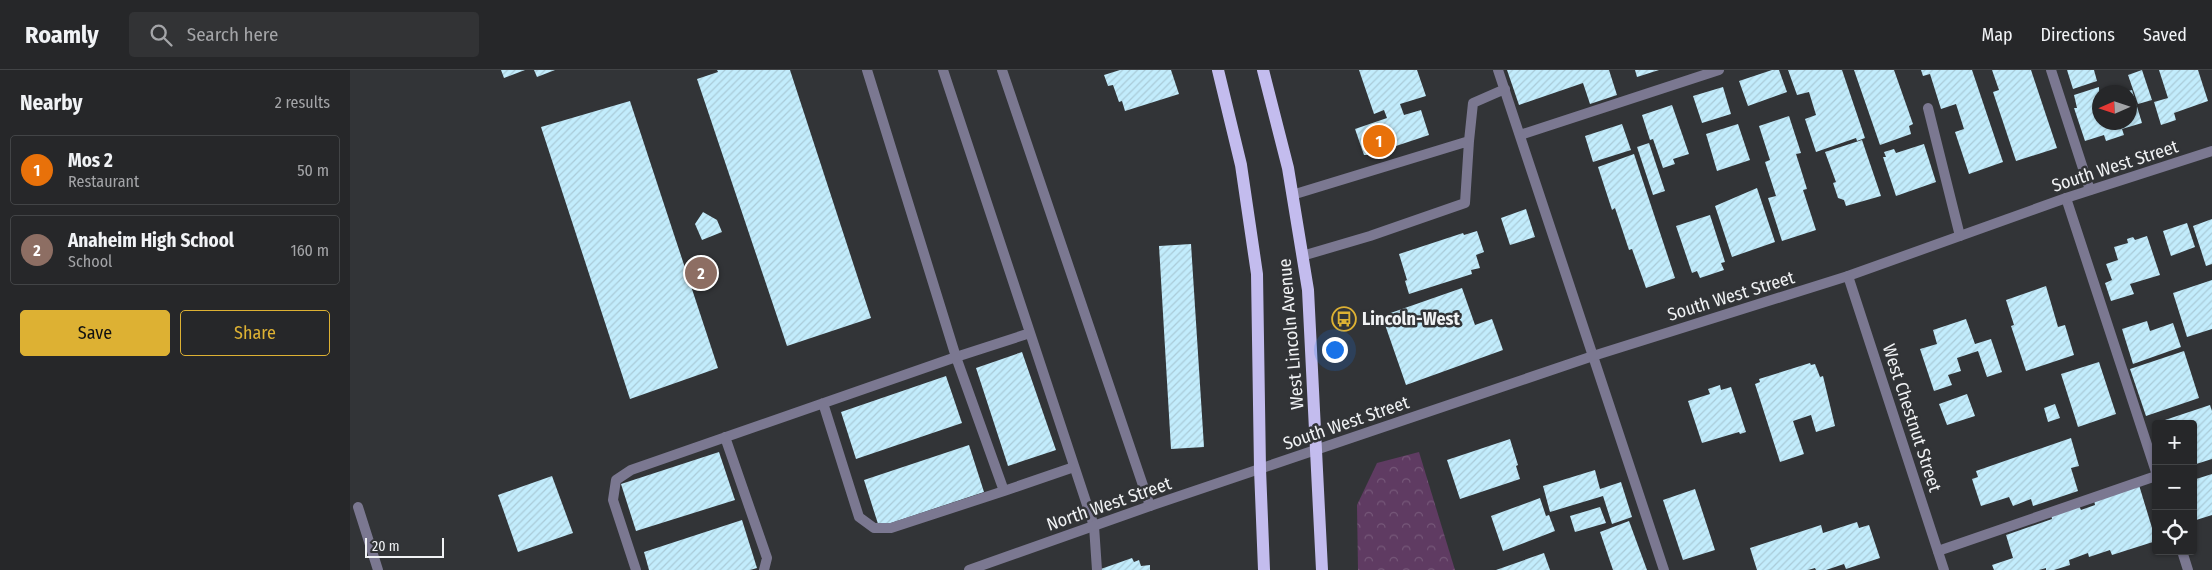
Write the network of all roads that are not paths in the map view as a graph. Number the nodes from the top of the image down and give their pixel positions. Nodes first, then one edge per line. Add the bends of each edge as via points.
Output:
1 (867, 70) edge
2 (943, 70) edge
3 (1002, 70) edge
4 (1218, 70) edge
5 (1263, 70) edge
6 (1498, 70) edge
7 (1719, 70) edge
8 (2051, 70) edge
9 (1505, 89) junction
10 (1928, 108) dead end
11 (1520, 135) junction
12 (1468, 140) junction
13 (2212, 152) edge
14 (2090, 190) junction
15 (1292, 195) junction
16 (2066, 198) junction
17 (1960, 236) junction
18 (1302, 256) junction
19 (1848, 276) junction
20 (1030, 333) junction
21 (1593, 356) junction
22 (956, 357) junction
23 (823, 403) junction
24 (725, 437) junction
25 (1317, 450) junction
26 (2154, 465) edge
27 (1074, 467) junction
28 (1260, 470) junction
29 (2152, 477) edge
30 (1004, 491) junction
31 (1150, 506) junction
32 (358, 507) dead end
33 (1094, 526) junction
34 (1938, 551) junction
35 (2183, 555) edge
36 (378, 570) edge
37 (636, 570) edge
38 (764, 570) edge
39 (969, 570) edge
40 (1097, 570) edge
41 (1264, 570) edge
42 (1322, 570) edge
43 (1664, 570) edge
44 (1944, 570) edge
45 (2188, 570) edge

1 - 22 street
2 - 20 street
3 - 31 street
4 - 28 main road, West Lincoln Avenue via 1241,165 1257,274
5 - 15 main road, West Lincoln Avenue
6 - 9 street
7 - 11 street
8 - 14 street
9 - 11 street
9 - 12 street via 1473,103
10 - 17 street
11 - 21 street
12 - 15 street
12 - 18 street via 1465,203
13 - 14 street, South West Street
14 - 16 street, South West Street
15 - 18 main road, West Lincoln Avenue
16 - 17 street, South West Street
16 - 26 street
17 - 19 street, South West Street
18 - 25 main road, West Lincoln Avenue via 1308,290
19 - 21 street, South West Street
19 - 34 street, West Chestnut Street
20 - 22 street
20 - 27 street
21 - 25 street, South West Street
21 - 43 street
22 - 23 street
22 - 30 street
23 - 24 street
23 - 30 street via 859,517 874,528 891,528
24 - 37 street via 631,470 616,480 613,500
24 - 38 street via 767,558
25 - 28 street, South West Street
25 - 42 main road, West Lincoln Avenue
27 - 30 street
27 - 33 street
28 - 31 street, North West Street
28 - 41 main road, West Lincoln Avenue
29 - 34 street
31 - 33 street, North West Street
32 - 36 street
33 - 39 street, North West Street
33 - 40 street
34 - 44 street, West Chestnut Street
35 - 45 street

